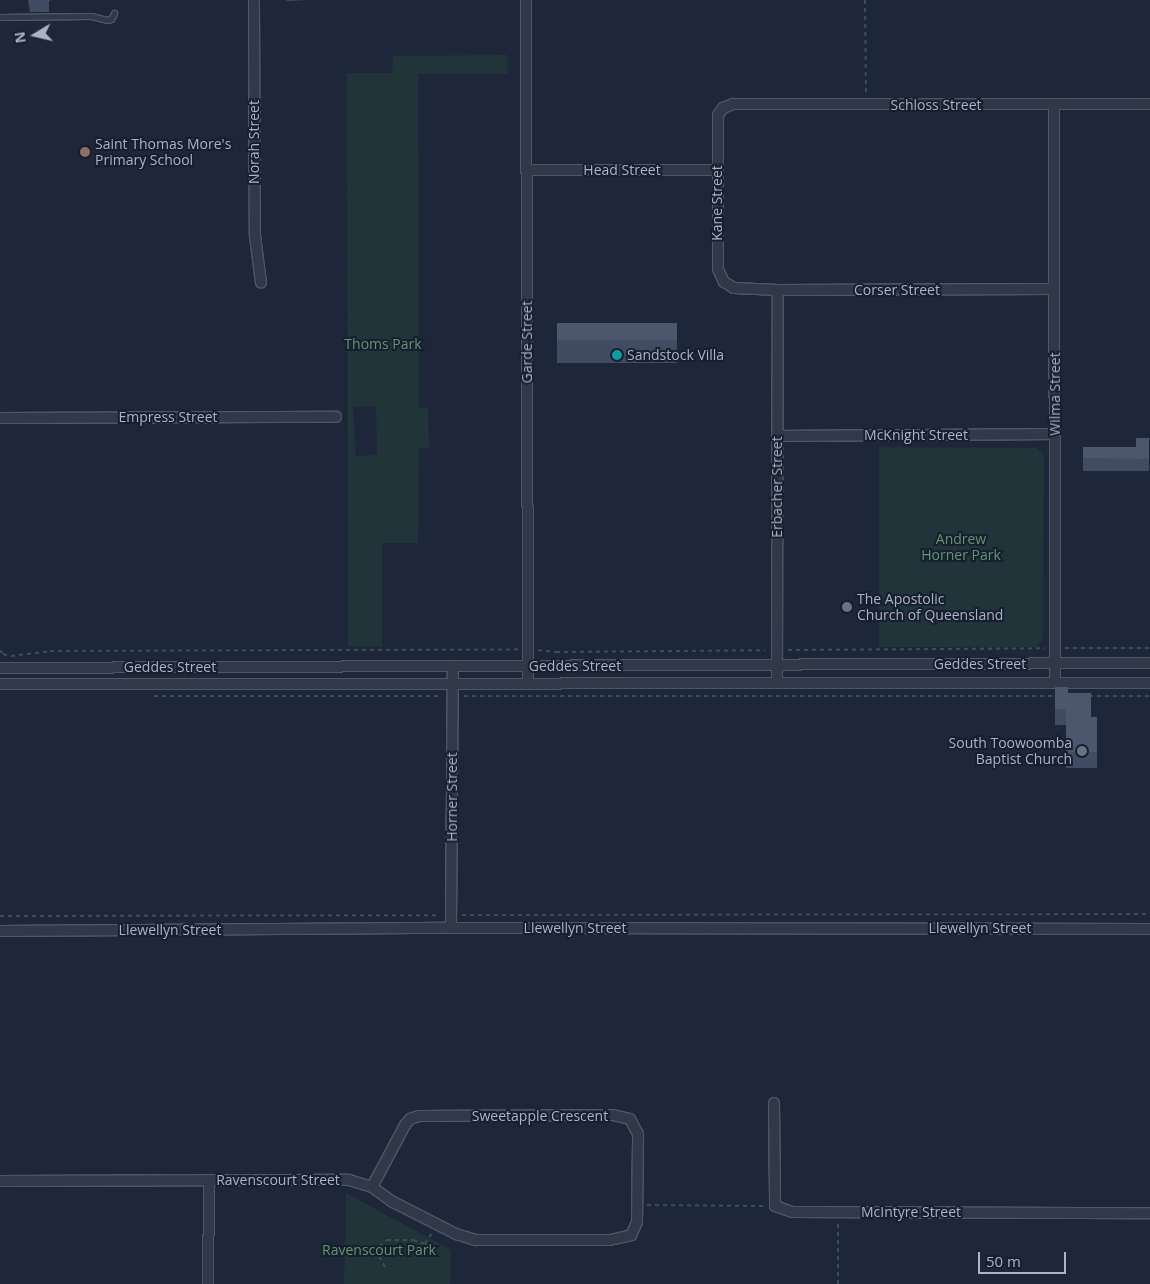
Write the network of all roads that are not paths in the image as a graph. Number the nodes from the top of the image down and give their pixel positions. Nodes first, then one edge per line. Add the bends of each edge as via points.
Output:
1 (254, 0) edge
2 (526, 0) edge
3 (114, 13) dead end
4 (0, 17) edge
5 (1150, 104) edge
6 (1054, 105) junction
7 (723, 108) joint
8 (528, 170) junction
9 (717, 170) junction
10 (261, 283) dead end
11 (739, 289) joint
12 (1054, 289) junction
13 (778, 290) junction
14 (336, 417) dead end
15 (0, 418) edge
16 (1055, 434) junction
17 (777, 436) junction
18 (1150, 663) edge
19 (1055, 664) junction
20 (777, 665) junction
21 (453, 666) junction
22 (528, 666) junction
23 (171, 667) junction
24 (0, 668) edge
25 (453, 683) junction
26 (528, 683) junction
27 (777, 683) junction
28 (1055, 683) junction
29 (1150, 683) edge
30 (0, 684) edge
31 (171, 684) junction
32 (451, 928) junction
33 (1150, 928) edge
34 (0, 931) edge
35 (774, 1103) dead end
36 (209, 1180) junction
37 (0, 1181) edge
38 (372, 1187) junction
39 (1150, 1213) edge
40 (631, 1235) joint
41 (208, 1284) edge

1 - 10 street, Norah Street via 255,236
2 - 8 street, Garde Street
3 - 4 lane via 107,20 91,16
5 - 6 street, Schloss Street
6 - 7 street, Schloss Street via 733,104
6 - 12 street, Wilma Street
7 - 9 street, Kane Street via 718,115
8 - 9 street, Head Street
8 - 22 street, Garde Street
9 - 11 street, Kane Street via 718,269 724,282
11 - 13 street, Corser Street
12 - 13 street, Corser Street
12 - 16 street, Wilma Street
13 - 17 street, Erbacher Street
14 - 15 street, Empress Street
16 - 17 street, McKnight Street
16 - 19 street, Wilma Street
17 - 20 street, Erbacher Street
18 - 19 street, Geddes Street
19 - 20 street, Geddes Street
19 - 28 street, Wilma Street
20 - 22 street, Geddes Street
20 - 27 street, Erbacher Street
21 - 22 street, Geddes Street
21 - 23 street, Geddes Street
21 - 25 street, Horner Street
22 - 26 street, Garde Street
23 - 24 street, Geddes Street
23 - 31 street
25 - 26 street, Geddes Street
25 - 31 street, Geddes Street
25 - 32 street, Horner Street
26 - 27 street, Geddes Street
27 - 28 street, Geddes Street
28 - 29 street, Geddes Street
30 - 31 street, Geddes Street
32 - 33 street, Llewellyn Street
32 - 34 street, Llewellyn Street
35 - 39 street, McIntyre Street via 775,1206 792,1212
36 - 37 street, Ravenscourt Street
36 - 38 street, Ravenscourt Street via 349,1180
36 - 41 street
38 - 40 street, Ravenscourt Street via 437,1225 476,1240 610,1240
38 - 40 street, Sweetapple Crescent via 405,1125 419,1116 612,1115 630,1119 638,1134 637,1222

